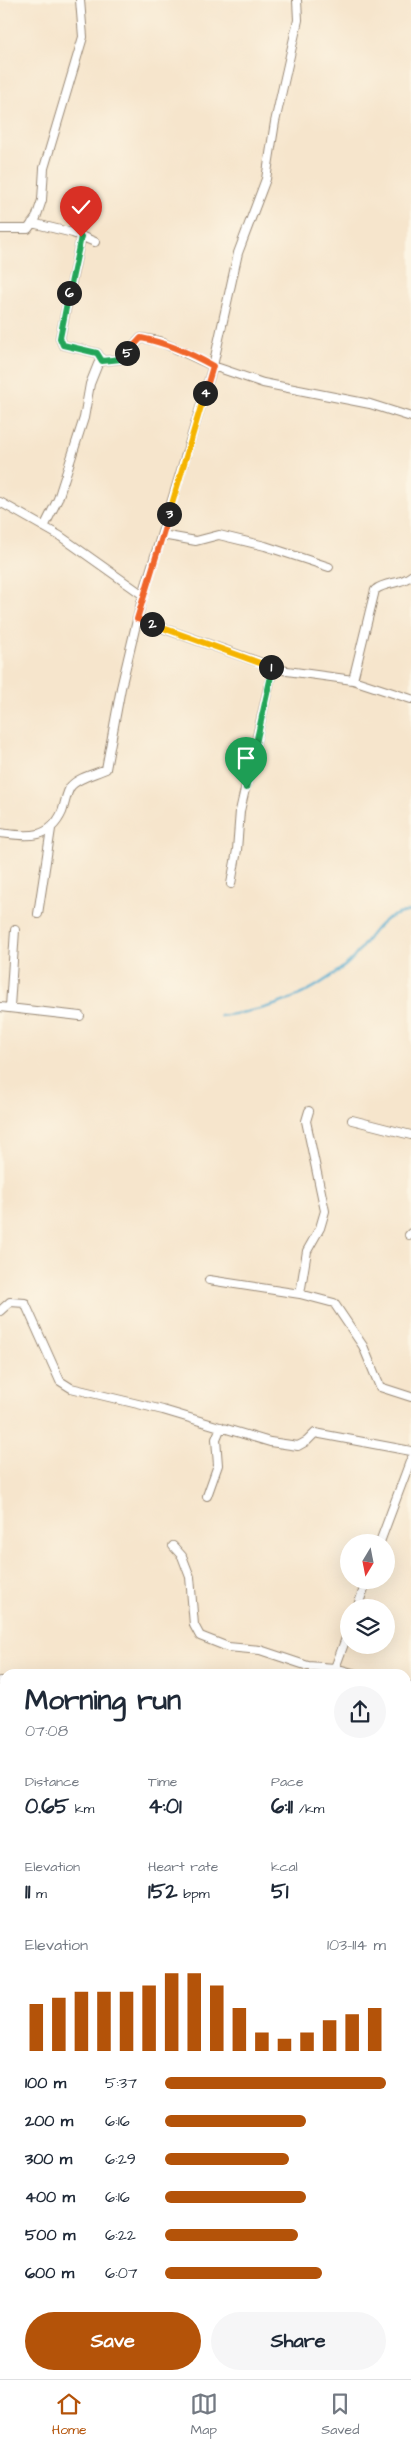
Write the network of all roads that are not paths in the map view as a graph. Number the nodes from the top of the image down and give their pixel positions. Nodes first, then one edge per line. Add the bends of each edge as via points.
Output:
1 (80, 0) edge
2 (297, 0) edge
3 (32, 223) junction
4 (0, 229) edge
5 (81, 237) junction
6 (95, 242) dead end
7 (102, 361) junction
8 (213, 366) junction
9 (411, 417) edge
10 (0, 502) edge
11 (44, 527) junction
12 (162, 535) junction
13 (329, 567) dead end
14 (411, 578) edge
15 (143, 595) junction
16 (137, 619) junction
17 (273, 667) junction
18 (353, 680) junction
19 (411, 699) edge
20 (50, 829) junction
21 (0, 833) edge
22 (231, 884) dead end
23 (38, 914) dead end
24 (15, 930) dead end
25 (0, 1007) edge
26 (10, 1008) junction
27 (80, 1016) dead end
28 (309, 1111) dead end
29 (352, 1120) dead end
30 (411, 1135) edge
31 (209, 1280) dead end
32 (300, 1294) junction
33 (0, 1311) edge
34 (411, 1397) edge
35 (221, 1427) junction
36 (411, 1451) edge
37 (411, 1459) edge
38 (208, 1496) dead end
39 (383, 1534) edge
40 (173, 1546) dead end
41 (340, 1653) edge
42 (334, 1668) junction
43 (338, 1669) edge

1 - 3 street via 83,38 44,168 42,200
2 - 8 street via 298,20 266,179 238,253
3 - 4 street via 28,228
3 - 5 street
5 - 6 street
5 - 7 street via 60,338 63,345 97,353
7 - 8 street via 121,359 141,338 158,341
7 - 11 street via 90,384 84,418 58,499
8 - 9 street via 263,383 370,404
8 - 12 street
10 - 11 street
11 - 15 street
12 - 13 street via 196,541 219,535
12 - 15 street
14 - 18 street via 382,584 375,590
15 - 16 street
16 - 17 street
16 - 20 street via 106,769 79,780 71,787 61,813
17 - 18 street
17 - 22 street via 240,811
18 - 19 street
20 - 21 street via 34,836
20 - 23 street
24 - 26 street
25 - 26 street
26 - 27 street
28 - 32 street via 306,1121 325,1211 307,1251
29 - 30 street
31 - 32 street
32 - 34 street via 334,1303 363,1346 380,1387
33 - 35 street via 10,1302 25,1303 60,1381 71,1388
35 - 36 street via 270,1442 298,1446 315,1433
35 - 38 street via 216,1438 218,1464
37 - 39 street
40 - 42 street via 182,1556 190,1577 194,1625 200,1636 228,1647 260,1650 308,1666
41 - 42 street
42 - 43 street

